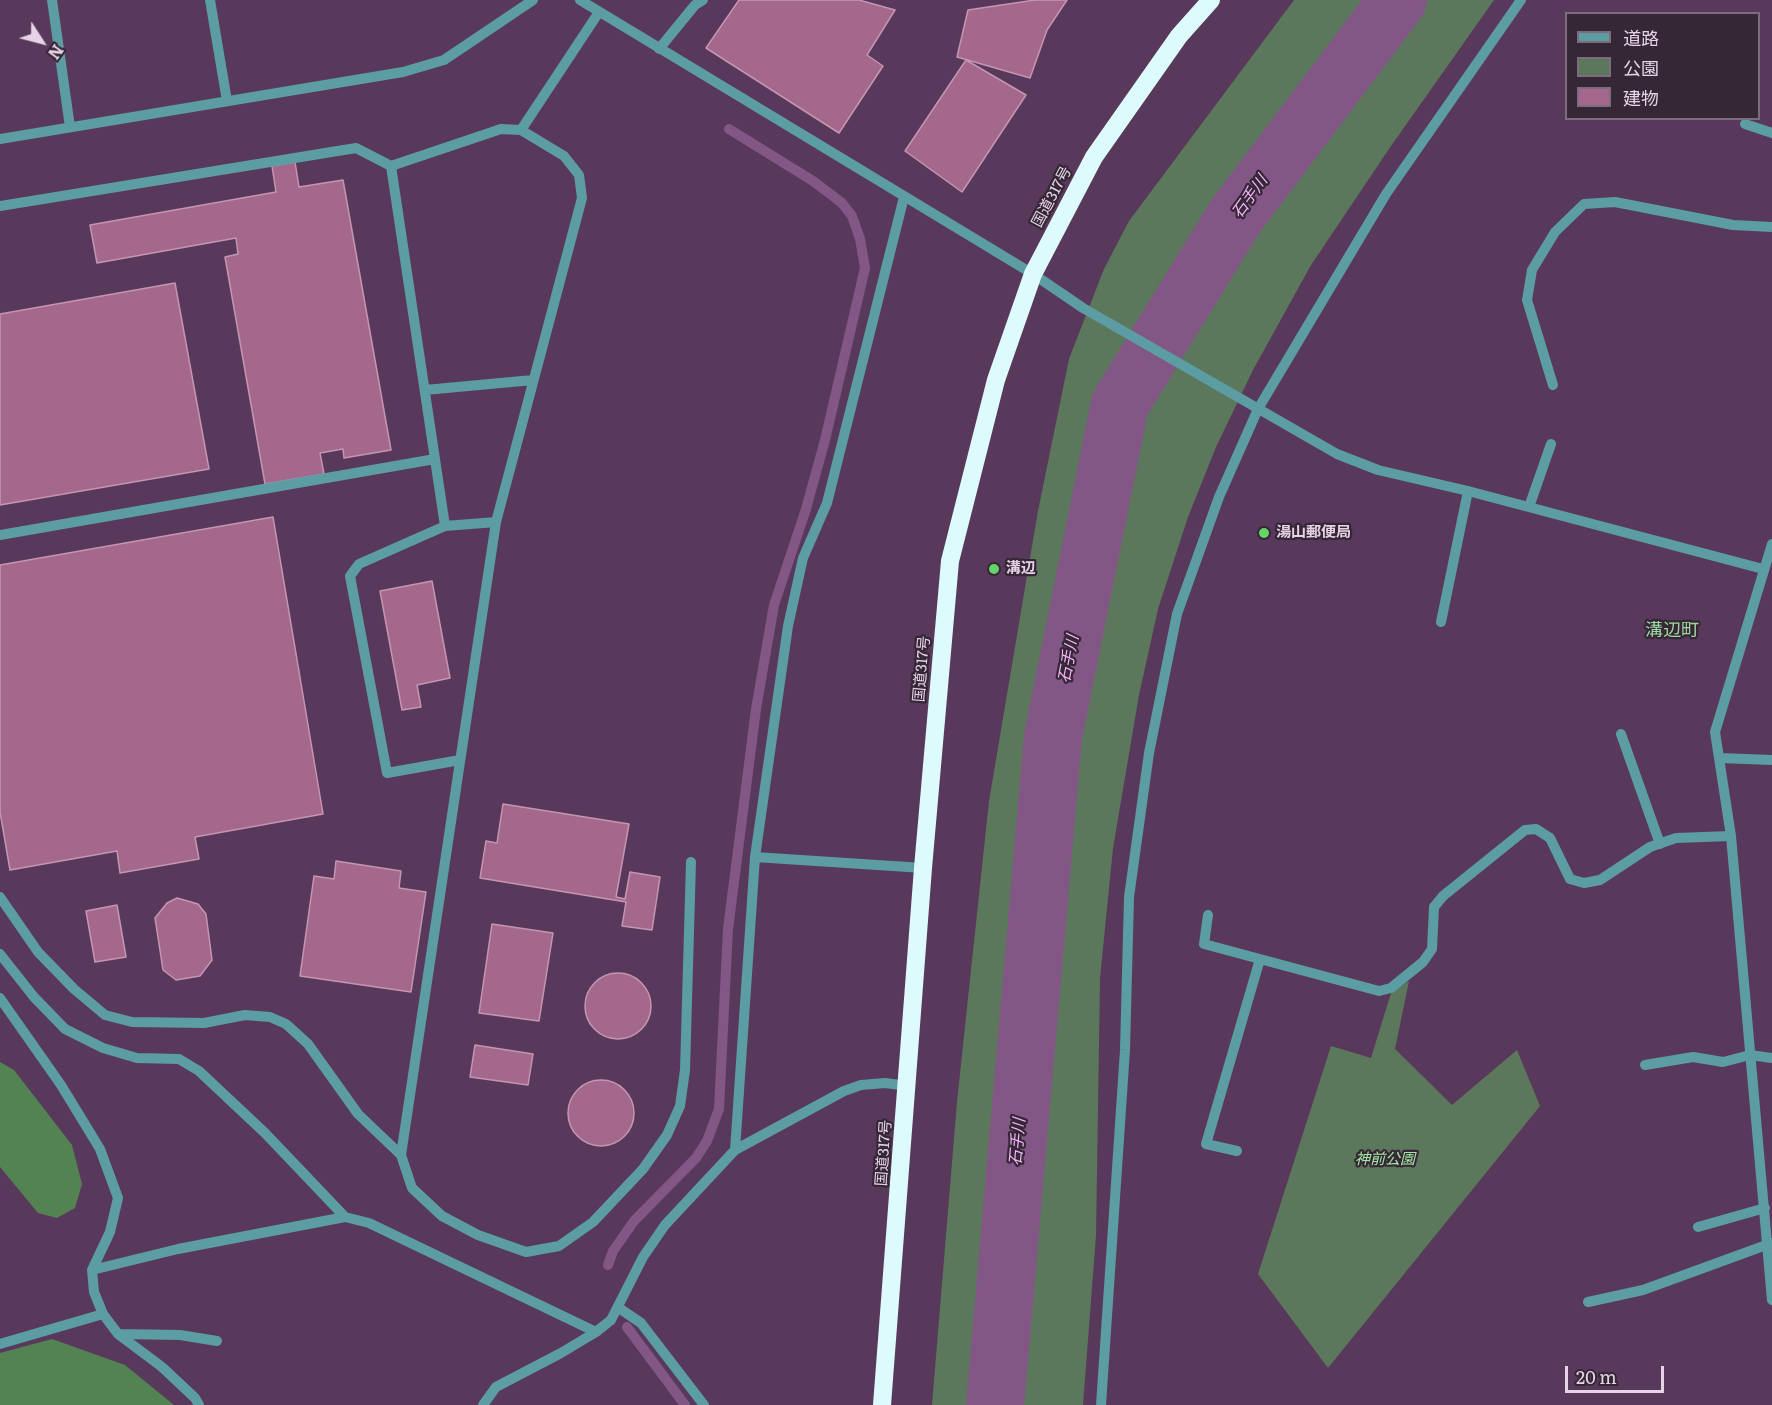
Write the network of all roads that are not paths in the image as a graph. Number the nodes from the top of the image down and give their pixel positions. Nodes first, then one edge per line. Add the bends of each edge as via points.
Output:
1 (51, 0) edge
2 (210, 0) edge
3 (533, 0) edge
4 (580, 0) edge
5 (703, 0) edge
6 (1211, 0) edge
7 (1521, 0) edge
8 (599, 12) junction
9 (659, 49) junction
10 (227, 100) junction
11 (1745, 124) dead end
12 (70, 127) junction
13 (521, 130) junction
14 (1772, 133) edge
15 (0, 139) edge
16 (391, 166) junction
17 (904, 197) junction
18 (0, 206) edge
19 (1772, 227) edge
20 (1033, 274) junction
21 (533, 380) junction
22 (1553, 385) dead end
23 (425, 390) junction
24 (1258, 409) junction
25 (1551, 444) dead end
26 (435, 459) junction
27 (1468, 491) junction
28 (1529, 507) junction
29 (496, 522) junction
30 (445, 526) junction
31 (0, 535) edge
32 (1772, 544) edge
33 (1763, 568) junction
34 (1441, 622) dead end
35 (1621, 734) dead end
36 (1719, 758) junction
37 (460, 760) junction
38 (1772, 760) edge
39 (1731, 836) junction
40 (1660, 844) junction
41 (755, 857) junction
42 (691, 861) dead end
43 (923, 868) junction
44 (0, 897) edge
45 (1209, 915) dead end
46 (0, 954) edge
47 (1260, 959) junction
48 (0, 998) edge
49 (1750, 1055) junction
50 (1772, 1058) edge
51 (1645, 1065) dead end
52 (908, 1086) junction
53 (735, 1150) junction
54 (1237, 1151) dead end
55 (401, 1155) junction
56 (1765, 1208) junction
57 (345, 1217) junction
58 (1698, 1227) dead end
59 (1770, 1243) edge
60 (92, 1270) junction
61 (1772, 1300) edge
62 (1588, 1302) dead end
63 (619, 1308) junction
64 (103, 1314) junction
65 (596, 1332) junction
66 (118, 1334) junction
67 (217, 1341) dead end
68 (0, 1344) edge
69 (199, 1405) edge
70 (483, 1405) edge
71 (704, 1405) edge
72 (882, 1405) edge
73 (1101, 1405) edge

1 - 12 street
2 - 10 street
3 - 10 street via 444,60 403,72
4 - 8 street
5 - 9 street
6 - 20 highway, 国道317号 via 1179,36 1094,157
7 - 24 street via 1386,194
8 - 9 street
8 - 13 street
9 - 17 street
10 - 12 street
11 - 14 street
12 - 15 street
13 - 16 street via 501,129
13 - 21 street via 564,156 579,175 582,198
16 - 18 street via 356,148
16 - 23 street
17 - 20 street
17 - 41 street via 827,503 803,558 788,626
19 - 22 street via 1733,225 1615,202 1584,204 1555,232 1532,270 1527,300
20 - 24 street via 1083,308
20 - 43 highway, 国道317号 via 996,380 950,561
21 - 23 street
21 - 29 street
23 - 26 street
24 - 27 street via 1347,458 1378,470
24 - 73 street via 1219,497 1178,615 1149,753 1129,897 1125,1062
25 - 28 street
26 - 30 street
26 - 31 street
27 - 28 street
27 - 34 street
28 - 33 street
29 - 30 street
29 - 37 street
30 - 37 street via 359,564 350,576 387,773
32 - 33 street
33 - 36 street via 1715,732
35 - 40 street
36 - 38 street
36 - 39 street
37 - 55 street
39 - 40 street via 1676,838
39 - 49 street
40 - 47 street via 1599,880 1584,883 1570,879 1550,838 1536,829 1525,830 1443,896 1434,907 1432,949 1423,962 1391,988 1379,991
41 - 43 street
41 - 53 street
42 - 55 street via 685,1070 680,1106 667,1136 643,1169 593,1222 559,1246 526,1252 478,1235 442,1216 412,1188
43 - 52 highway, 国道317号
44 - 55 street via 38,952 105,1015 132,1022 204,1023 245,1015 270,1017 286,1024 308,1044 358,1114
45 - 47 street via 1204,944
46 - 57 street via 65,1029 103,1048 136,1058 179,1059 200,1071 265,1132
47 - 54 street via 1206,1144
48 - 60 street via 100,1149 118,1198 110,1232
49 - 50 street
49 - 51 street via 1723,1062 1693,1057
49 - 56 street
52 - 53 street via 885,1083 844,1091
52 - 72 highway, 国道317号
53 - 63 street via 665,1225 643,1257
56 - 58 street
56 - 59 street
57 - 60 street
57 - 65 street via 369,1223
59 - 61 street
59 - 62 street via 1643,1290
60 - 64 street via 94,1292
63 - 65 street
63 - 71 street via 641,1323
64 - 66 street
64 - 68 street
65 - 70 street via 496,1387
66 - 67 street via 180,1335
66 - 69 street via 162,1367

